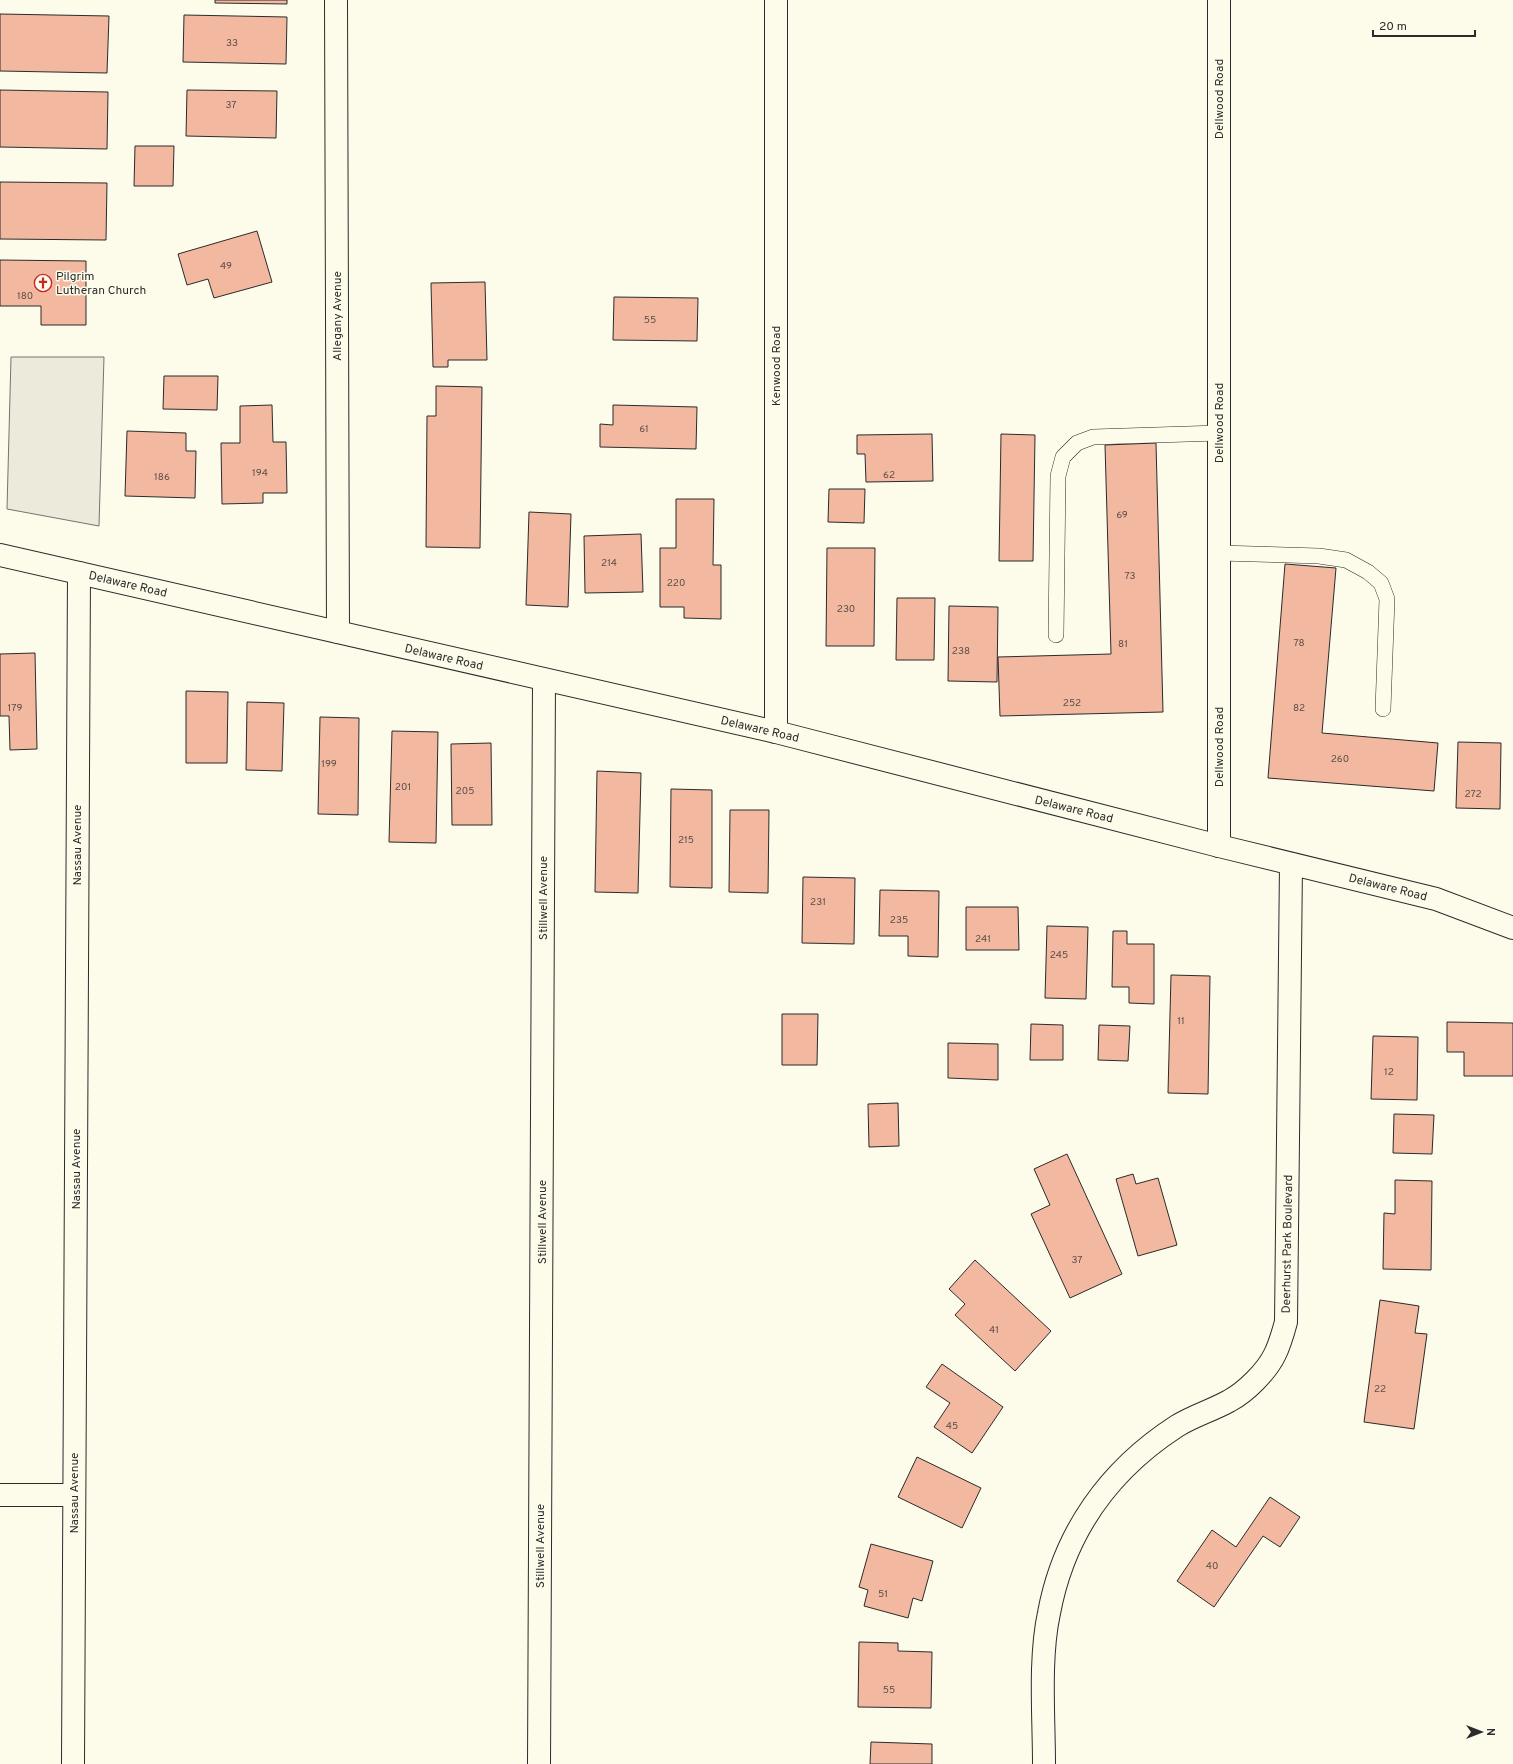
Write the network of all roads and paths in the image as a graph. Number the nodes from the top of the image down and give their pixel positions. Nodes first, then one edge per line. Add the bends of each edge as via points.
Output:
1 (336, 0) edge
2 (776, 0) edge
3 (1219, 0) edge
4 (1219, 433) junction
5 (1219, 553) junction
6 (0, 555) edge
7 (78, 573) junction
8 (338, 632) junction
9 (1056, 635) dead end
10 (544, 680) junction
11 (1383, 709) dead end
12 (776, 732) junction
13 (1219, 846) junction
14 (1291, 864) junction
15 (1513, 928) edge
16 (0, 1495) edge
17 (74, 1495) junction
18 (73, 1764) edge
19 (539, 1764) edge
20 (1044, 1764) edge

1 - 8 street, Allegany Avenue
2 - 12 street, Kenwood Road
3 - 4 street, Dellwood Road
4 - 5 street, Dellwood Road
4 - 9 lane via 1093,438 1077,443 1063,457 1058,476
5 - 11 lane via 1319,556 1346,560 1382,583 1387,599
5 - 13 street, Dellwood Road
6 - 7 street, Delaware Road
7 - 8 street, Delaware Road
7 - 17 street, Nassau Avenue
8 - 10 street, Delaware Road
10 - 12 street, Delaware Road
10 - 19 street, Stillwell Avenue
12 - 13 street, Delaware Road
13 - 14 street, Delaware Road
14 - 15 street, Delaware Road via 1436,899
14 - 20 street, Deerhurst Park Boulevard via 1286,1322 1275,1355 1255,1382 1230,1401 1179,1425 1141,1451 1109,1484 1082,1521 1062,1565 1048,1613 1044,1652
16 - 17 street
17 - 18 street, Nassau Avenue

